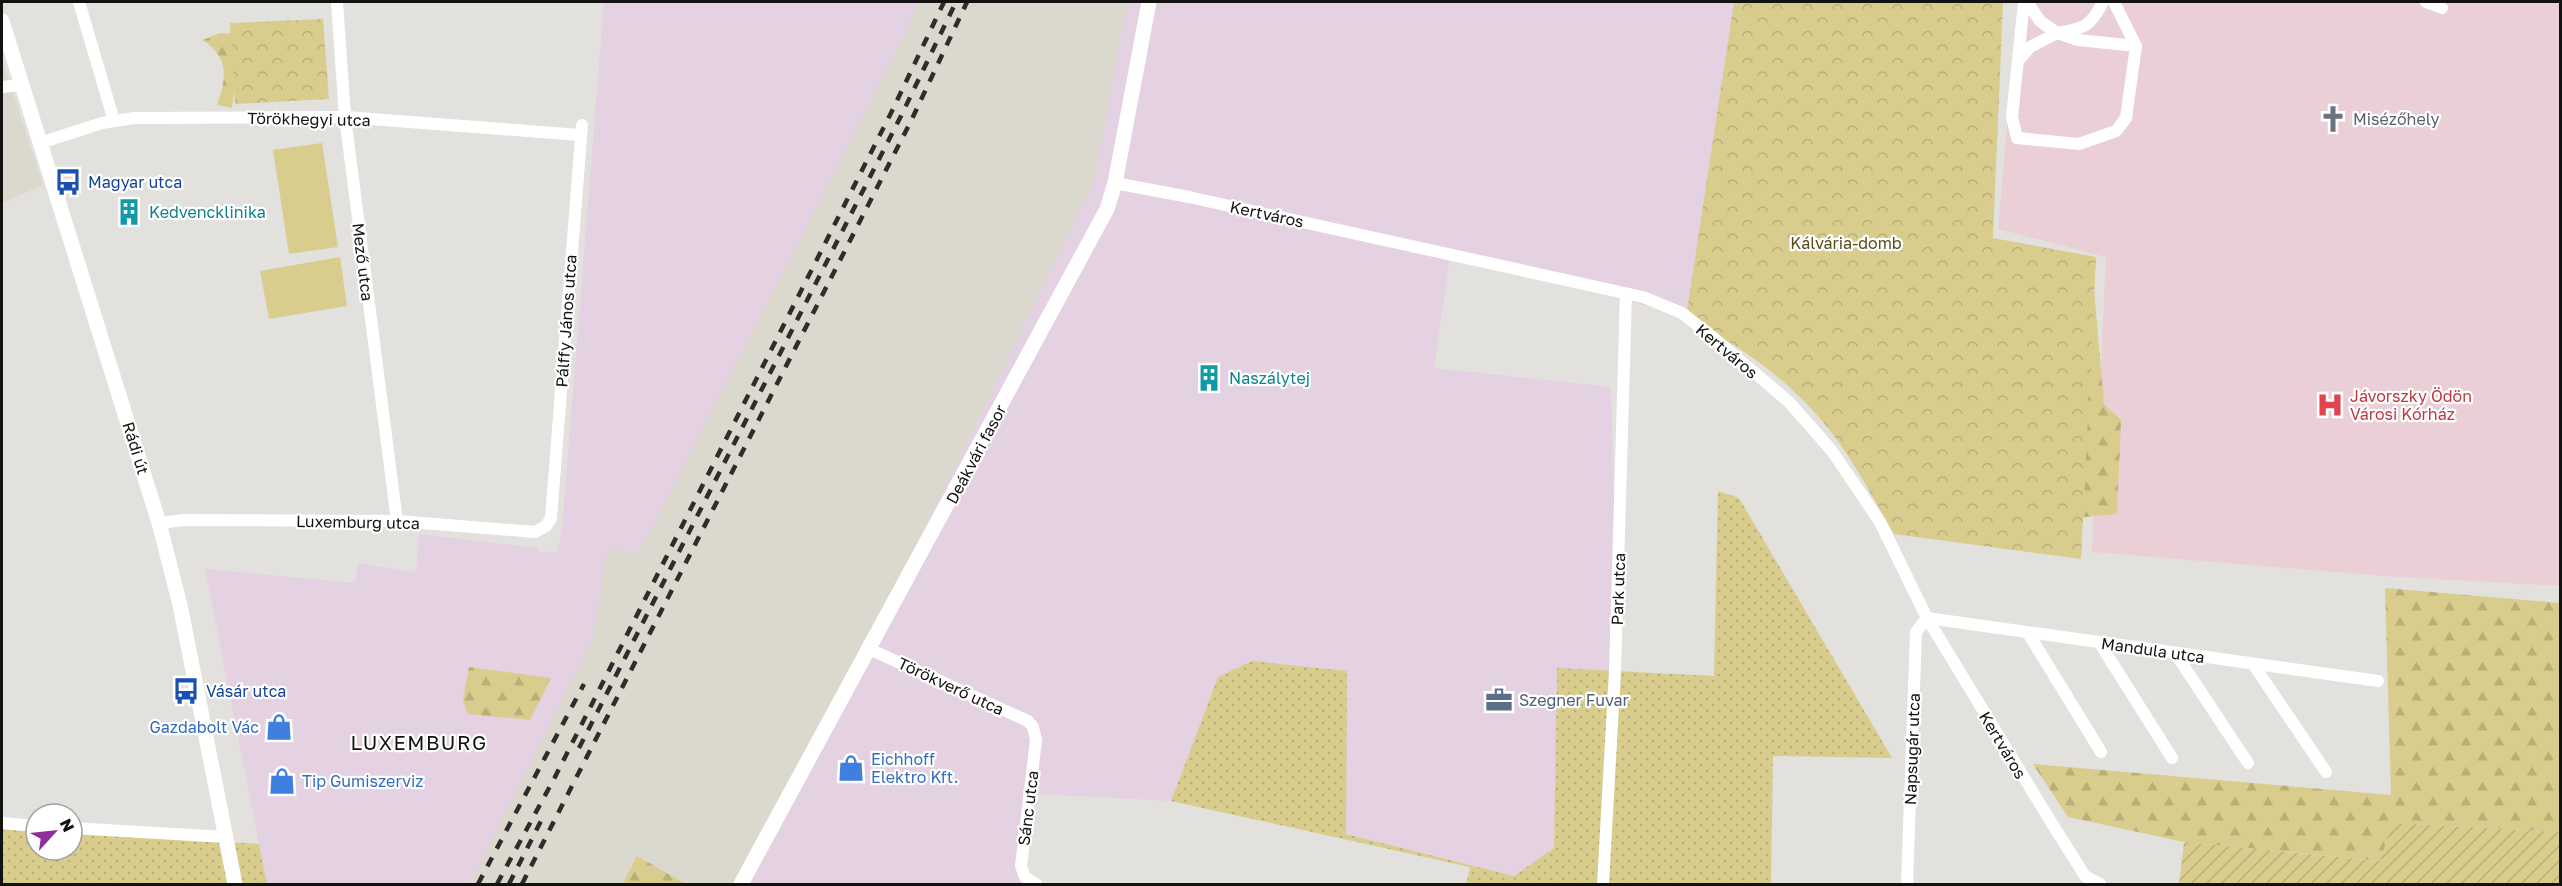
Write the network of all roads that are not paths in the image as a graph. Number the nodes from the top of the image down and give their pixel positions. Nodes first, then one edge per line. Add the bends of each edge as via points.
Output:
1 (79, 2) edge
2 (338, 2) edge
3 (1149, 2) edge
4 (2025, 2) edge
5 (2103, 2) edge
6 (2114, 2) edge
7 (2426, 2) edge
8 (2442, 8) dead end
9 (2, 21) edge
10 (2057, 33) junction
11 (2136, 46) junction
12 (2017, 62) junction
13 (21, 85) junction
14 (2, 87) edge
15 (345, 117) junction
16 (114, 121) junction
17 (581, 130) joint
18 (40, 143) junction
19 (1115, 183) junction
20 (1626, 294) junction
21 (551, 518) joint
22 (397, 521) junction
23 (159, 523) junction
24 (1927, 618) junction
25 (2028, 633) junction
26 (2099, 642) junction
27 (867, 648) junction
28 (2175, 653) junction
29 (2253, 664) junction
30 (2378, 681) dead end
31 (1033, 726) joint
32 (2101, 752) dead end
33 (2172, 758) dead end
34 (2248, 763) dead end
35 (2326, 772) dead end
36 (2, 823) edge
37 (24, 825) edge
38 (84, 829) edge
39 (226, 837) junction
40 (234, 885) edge
41 (741, 885) edge
42 (1035, 885) edge
43 (1603, 885) edge
44 (1907, 885) edge
45 (2100, 885) edge

1 - 16 street
2 - 15 street, Mező utca
3 - 19 street, Deákvári fasor
4 - 10 street via 2040,21
4 - 12 street
5 - 10 street via 2093,22
6 - 11 street
7 - 8 street
9 - 13 street, Rádi út
10 - 11 street
10 - 12 street via 2030,47
11 - 12 street via 2126,118 2116,131 2079,144 2017,138 2012,117
13 - 14 street
13 - 18 street, Rádi út
15 - 16 street, Törökhegyi utca
15 - 17 street, Törökhegyi utca
15 - 22 street, Mező utca
16 - 18 street, Törökhegyi utca
17 - 21 street, Pálffy János utca
18 - 23 street, Rádi út
19 - 20 street, Kertváros
19 - 27 street, Deákvári fasor via 1107,209 1072,276
20 - 24 street, Kertváros via 1682,313 1789,402 1867,499
20 - 43 street, Park utca via 1615,671
21 - 22 street, Luxemburg utca via 535,532
22 - 23 street, Luxemburg utca
23 - 39 street, Rádi út via 180,605
24 - 25 street, Mandula utca
24 - 44 street, Napsugár utca via 1916,632
24 - 45 street, Kertváros via 2085,876
25 - 26 street, Mandula utca
25 - 32 street
26 - 28 street, Mandula utca
26 - 33 street
27 - 31 street, Törökverő utca
27 - 41 street, Deákvári fasor
28 - 29 street, Mandula utca
28 - 34 street
29 - 30 street, Mandula utca
29 - 35 street
31 - 42 street, Sánc utca via 1036,740 1021,867
36 - 37 street
38 - 39 street
39 - 40 street, Rádi út

